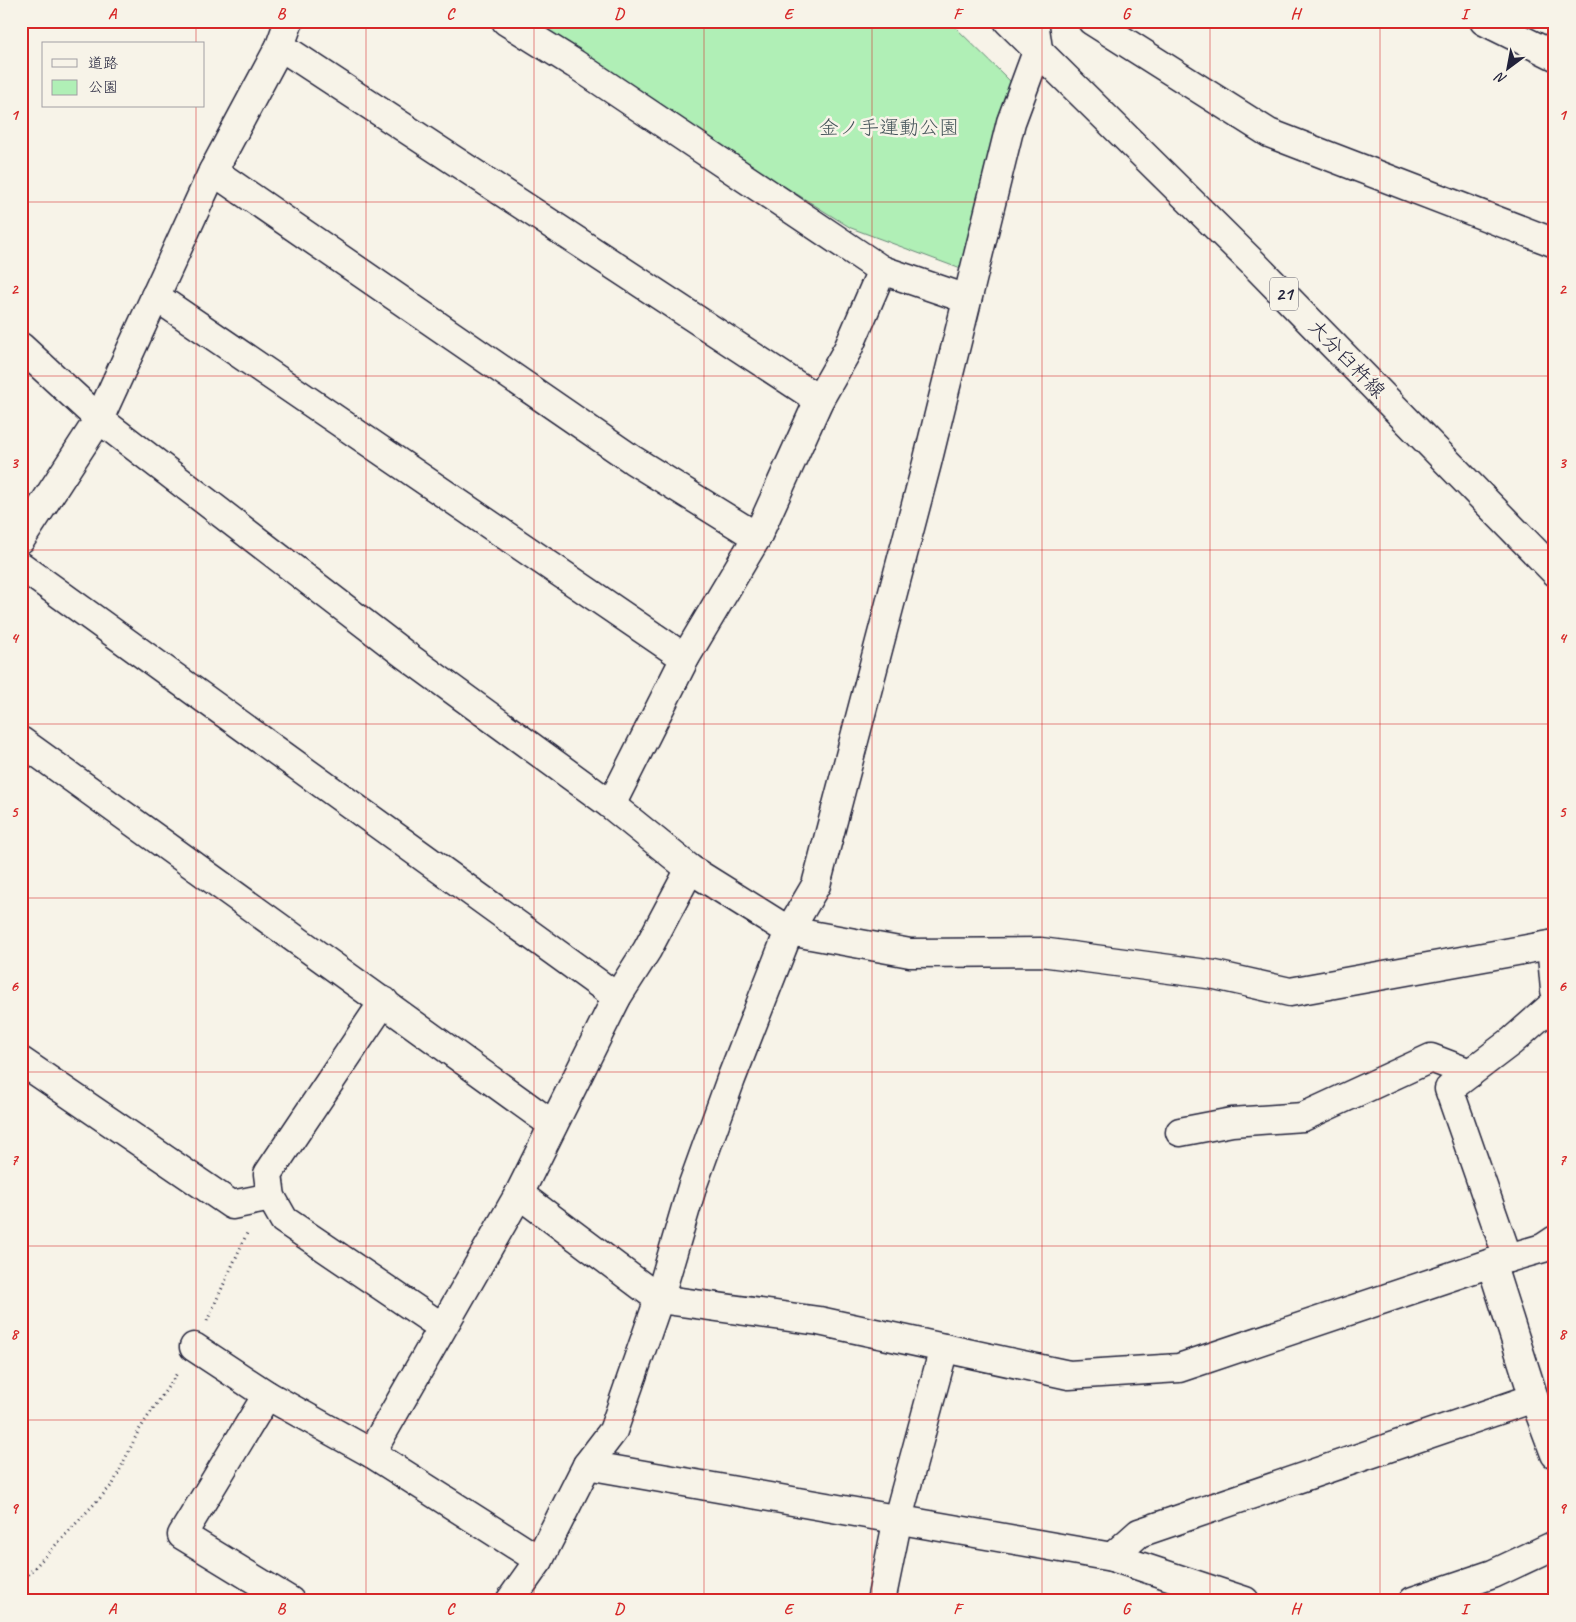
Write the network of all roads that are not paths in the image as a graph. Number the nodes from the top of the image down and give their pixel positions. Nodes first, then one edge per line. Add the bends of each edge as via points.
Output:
1 (506, 21) edge
2 (1008, 21) edge
3 (1034, 21) edge
4 (1092, 21) edge
5 (1484, 21) edge
6 (284, 34) edge
7 (1038, 49) junction
8 (1555, 56) edge
9 (213, 171) junction
10 (1555, 243) edge
11 (882, 270) junction
12 (155, 296) junction
13 (967, 299) junction
14 (21, 347) edge
15 (819, 400) junction
16 (99, 419) junction
17 (757, 537) junction
18 (21, 539) edge
19 (21, 566) edge
20 (1555, 572) edge
21 (685, 658) junction
22 (21, 741) edge
23 (611, 806) junction
24 (690, 869) junction
25 (789, 932) junction
26 (1553, 945) edge
27 (1555, 990) edge
28 (617, 997) junction
29 (384, 1001) junction
30 (1555, 1003) edge
31 (21, 1061) edge
32 (1470, 1073) junction
33 (553, 1125) junction
34 (1180, 1132) dead end
35 (519, 1194) junction
36 (263, 1199) junction
37 (1555, 1240) edge
38 (1500, 1261) junction
39 (659, 1299) junction
40 (442, 1327) junction
41 (194, 1347) road end
42 (944, 1348) junction
43 (267, 1395) junction
44 (1534, 1398) junction
45 (371, 1453) junction
46 (1555, 1454) edge
47 (587, 1465) junction
48 (898, 1518) junction
49 (1555, 1545) edge
50 (1112, 1557) junction
51 (539, 1560) junction
52 (290, 1601) edge
53 (510, 1601) edge
54 (881, 1601) edge
55 (1245, 1601) edge
56 (1413, 1601) edge

1 - 11 street
2 - 7 street, 大分臼杵線 / 21
3 - 7 street
4 - 10 street via 1269,133
5 - 8 street
6 - 9 street
6 - 15 street
7 - 13 street via 1011,122
7 - 20 street, 大分臼杵線 / 21
9 - 12 street
9 - 17 street via 633,460
11 - 13 street
11 - 15 street via 848,349
12 - 16 street
12 - 21 street
13 - 25 street via 816,885
14 - 16 street
15 - 17 street
16 - 18 street
16 - 23 street via 404,654
17 - 21 street
19 - 28 street
21 - 23 street
22 - 29 street
23 - 24 street
24 - 25 street
24 - 28 street via 647,950
25 - 26 street via 910,953 1041,952 1215,975 1290,992
25 - 39 street via 693,1184
26 - 27 street
28 - 33 street
29 - 33 street
29 - 36 street via 268,1174
30 - 32 street
31 - 36 street via 232,1205
32 - 34 street via 1431,1058 1303,1117 1232,1122
32 - 38 street via 1449,1089
33 - 35 street
35 - 39 street
35 - 40 street
36 - 40 street via 284,1220
37 - 38 street via 1543,1248
38 - 42 street via 1179,1368 1069,1375
38 - 44 street
39 - 42 street via 819,1321
39 - 47 street via 612,1431
40 - 45 street
41 - 43 street
42 - 48 street
43 - 45 street
43 - 52 street via 182,1535
44 - 46 street
44 - 50 street via 1139,1533
45 - 51 street
47 - 48 street
47 - 51 street
48 - 50 street
48 - 54 street
49 - 56 street via 1493,1574
50 - 55 street
51 - 53 street

